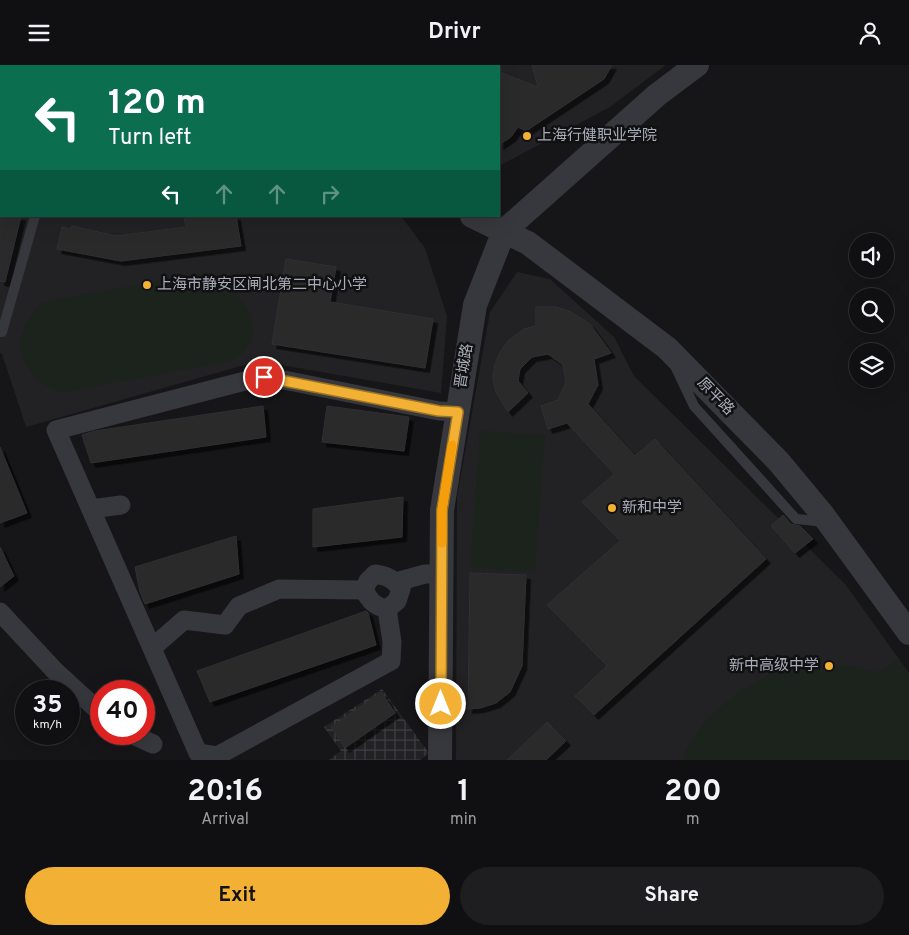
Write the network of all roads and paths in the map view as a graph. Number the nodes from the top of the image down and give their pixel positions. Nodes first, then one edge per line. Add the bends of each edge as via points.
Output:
1 (697, 65) edge
2 (34, 217) edge
3 (474, 217) edge
4 (504, 231) junction
5 (0, 332) edge
6 (458, 412) junction
7 (121, 505) dead end
8 (91, 509) junction
9 (442, 574) junction
10 (396, 581) junction
11 (364, 590) junction
12 (387, 609) junction
13 (0, 612) edge
14 (909, 633) edge
15 (152, 648) junction
16 (90, 703) edge
17 (440, 760) edge

1 - 4 street, 晋城路 via 657,95
2 - 5 lane
3 - 4 street, 原平路
4 - 6 street, 晋城路 via 474,305
4 - 14 street, 原平路 via 528,243 667,348 779,462 829,522
6 - 8 street via 319,395 264,377 56,430
6 - 9 street, 晋城路 via 442,510
7 - 8 street
8 - 15 street
9 - 10 street via 425,574
9 - 17 street, 晋城路
10 - 11 street via 387,575 375,574
10 - 12 street via 401,589 397,601
11 - 12 street via 376,606
11 - 15 street via 279,589 239,606 225,625 184,620
12 - 15 street via 391,661 217,756 198,753
13 - 16 street

